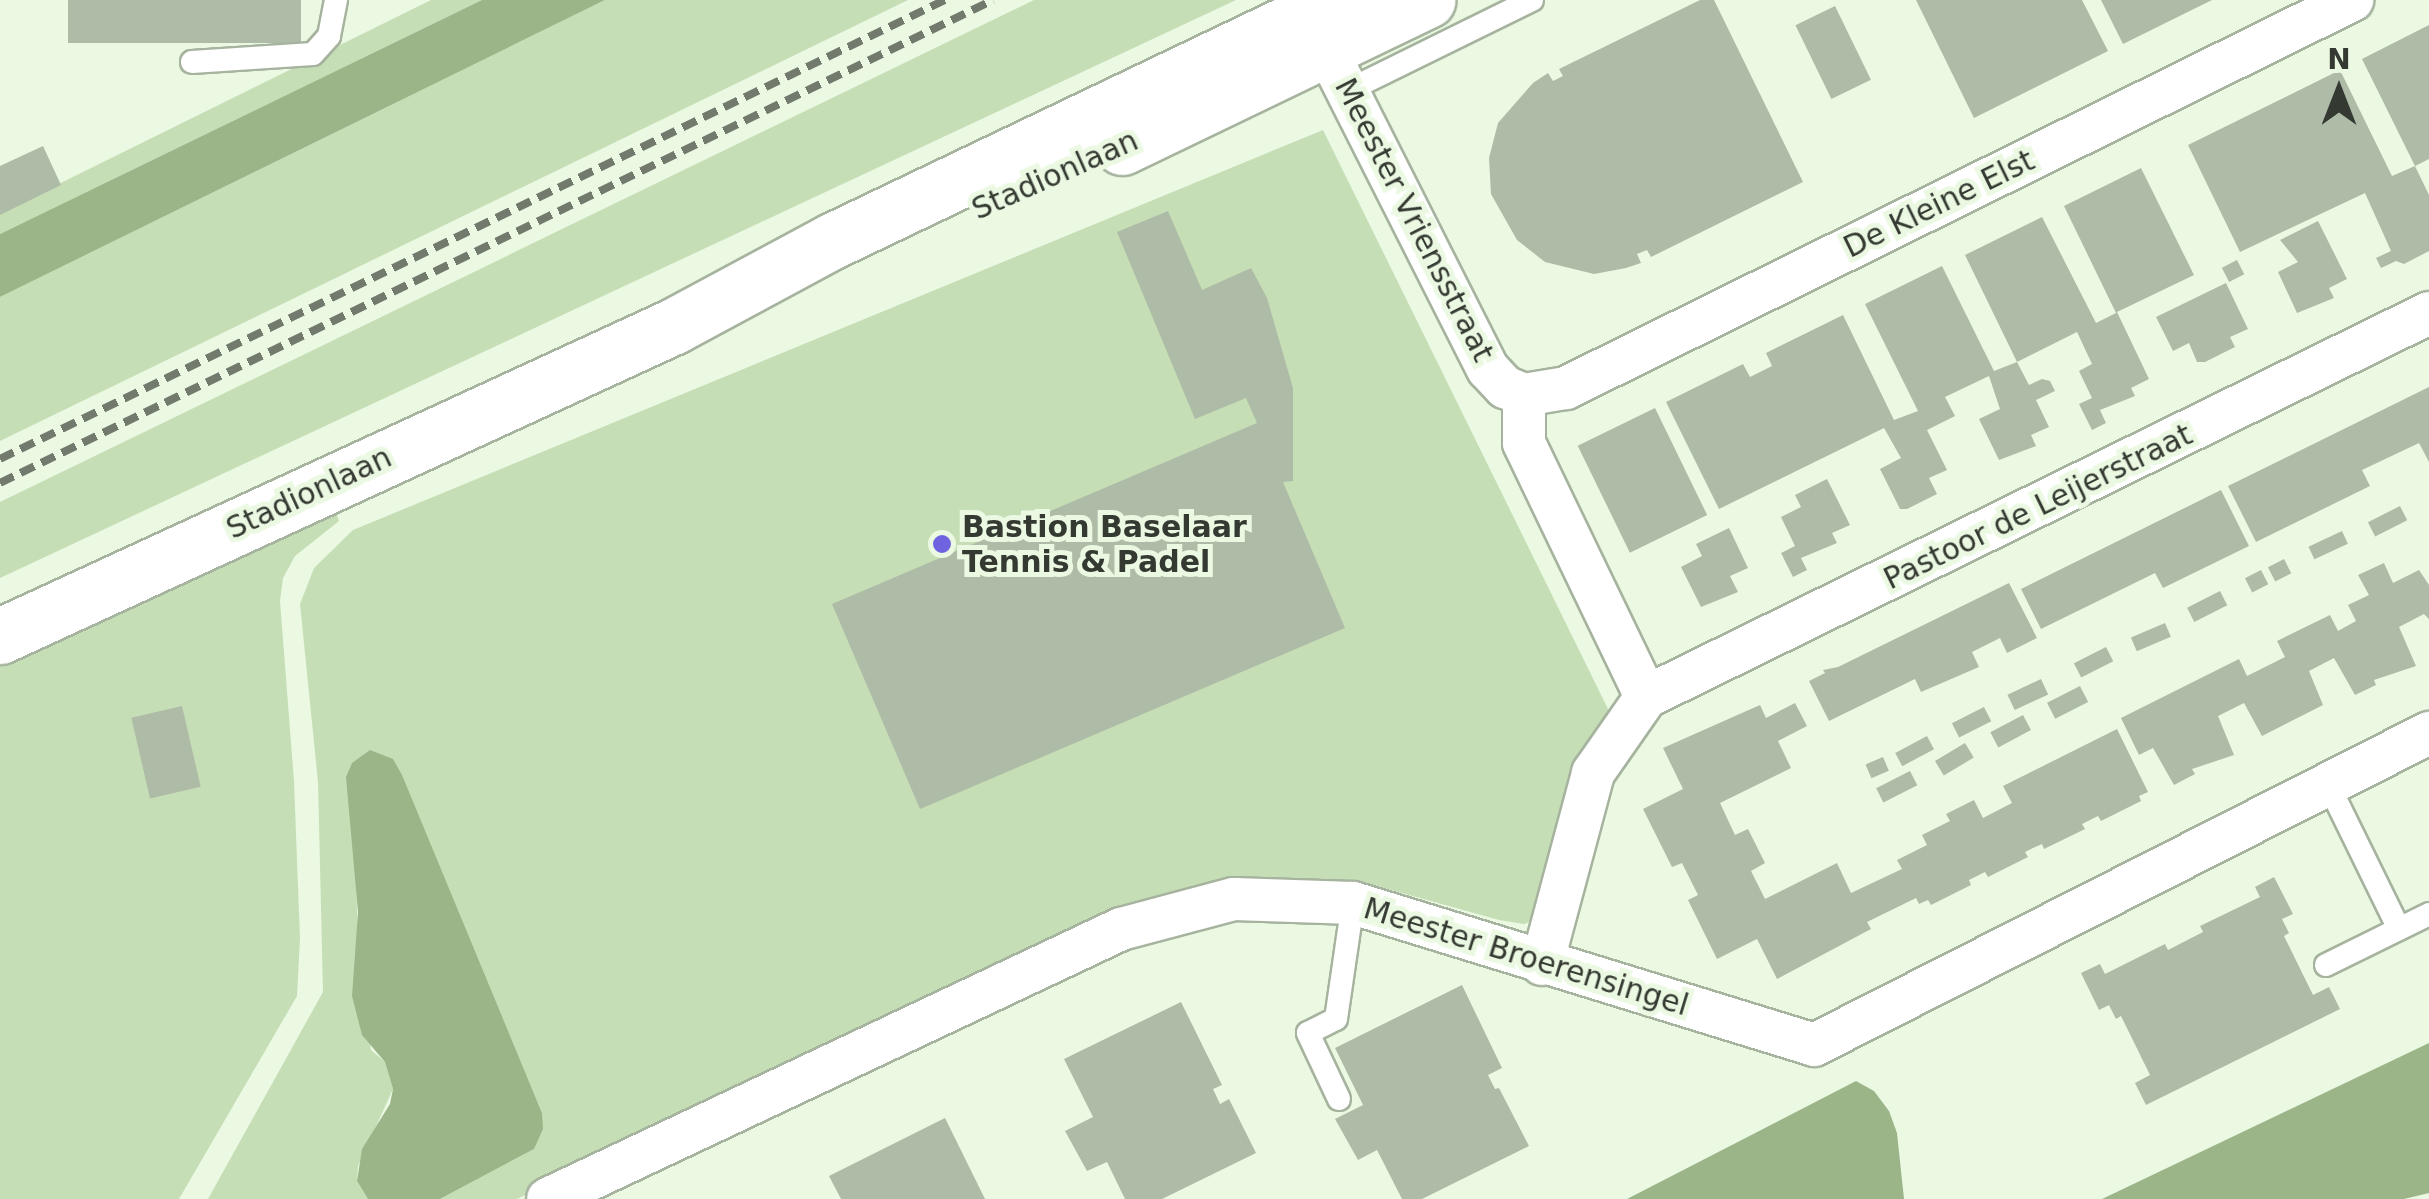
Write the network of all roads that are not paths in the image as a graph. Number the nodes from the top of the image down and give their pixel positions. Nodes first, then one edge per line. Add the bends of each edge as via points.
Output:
1 (336, 0) edge
2 (1427, 0) edge
3 (1532, 0) edge
4 (2352, 0) edge
5 (1330, 38) edge
6 (192, 62) dead end
7 (2429, 313) edge
8 (1524, 395) junction
9 (0, 636) edge
10 (1646, 697) junction
11 (2429, 733) edge
12 (2328, 784) junction
13 (1353, 903) junction
14 (2429, 914) edge
15 (2398, 929) junction
16 (1542, 964) junction
17 (2326, 965) dead end
18 (1339, 1099) dead end
19 (548, 1199) edge

1 - 6 lane via 330,36 313,54
2 - 5 main road, Stadionlaan
3 - 5 lane
4 - 8 street, De Kleine Elst via 1566,388
5 - 8 street, Meester Vriensstraat via 1488,369
5 - 9 main road, Stadionlaan via 1061,174 846,265 674,326
7 - 10 street, Pastoor de Leijerstraat
8 - 10 street via 1524,443
10 - 16 street via 1593,773
11 - 12 street, Meester Broerensingel
12 - 15 lane
12 - 16 street, Meester Broerensingel via 1814,1045
13 - 16 street, Meester Broerensingel
13 - 18 lane via 1336,1018 1308,1033
13 - 19 street, Meester Broerensingel via 1234,899 1120,929
14 - 15 lane
15 - 17 lane

